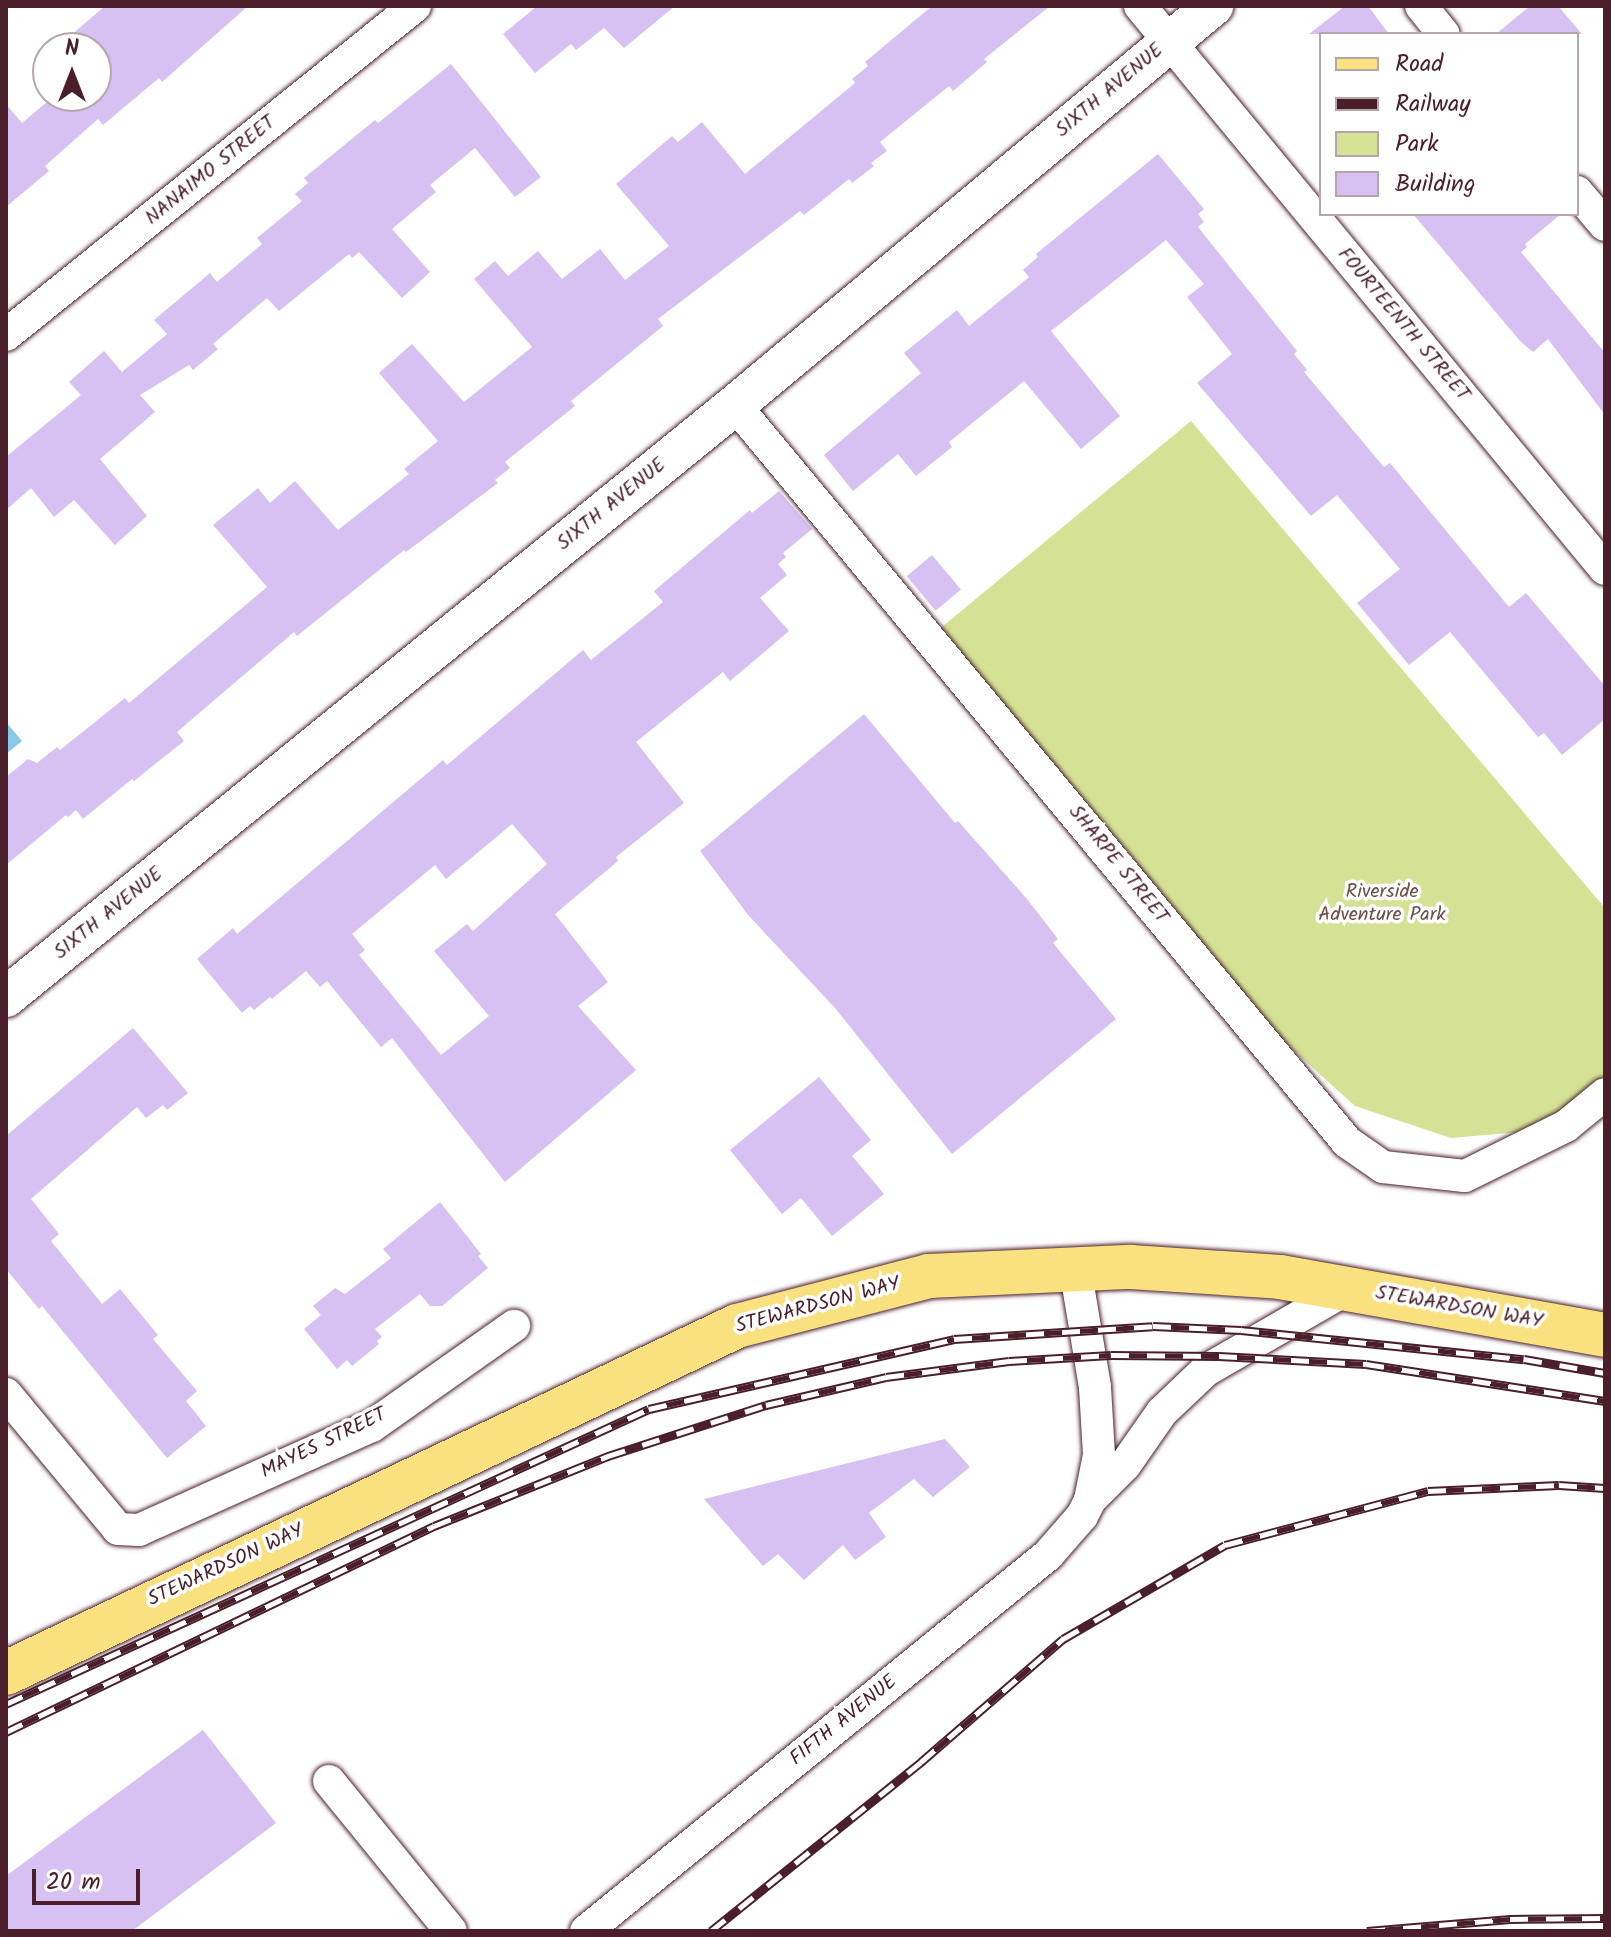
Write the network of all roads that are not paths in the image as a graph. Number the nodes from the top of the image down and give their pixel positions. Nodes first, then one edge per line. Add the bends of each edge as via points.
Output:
1 (415, 6) edge
2 (1140, 6) edge
3 (1213, 6) edge
4 (1421, 6) edge
5 (1442, 32) edge
6 (1169, 42) junction
7 (1579, 194) edge
8 (1605, 225) edge
9 (6, 335) edge
10 (735, 405) junction
11 (1605, 569) edge
12 (6, 997) edge
13 (1605, 1094) edge
14 (1075, 1268) junction
15 (1349, 1288) junction
16 (514, 1326) dead end
17 (1605, 1335) edge
18 (6, 1394) edge
19 (1090, 1500) junction
20 (6, 1673) edge
21 (329, 1781) dead end
22 (451, 1931) edge
23 (586, 1931) edge

1 - 9 street, NANAIMO STREET
2 - 6 street, FOURTEENTH STREET
3 - 6 street, SIXTH AVENUE
4 - 5 street
6 - 10 street, SIXTH AVENUE
6 - 11 street, FOURTEENTH STREET
7 - 8 street
10 - 12 street, SIXTH AVENUE
10 - 13 street, SHARPE STREET via 1347,1142 1383,1167 1465,1176 1566,1126
14 - 15 main road, STEWARDSON WAY via 1280,1277
14 - 19 street, FIFTH AVENUE via 1098,1429
14 - 20 main road, STEWARDSON WAY via 929,1276 737,1326
15 - 17 main road, STEWARDSON WAY
15 - 19 street, FIFTH AVENUE via 1205,1371 1162,1412 1125,1465
16 - 18 street, MAYES STREET via 372,1426 139,1530 118,1529
19 - 23 street, FIFTH AVENUE via 1048,1555
21 - 22 street

